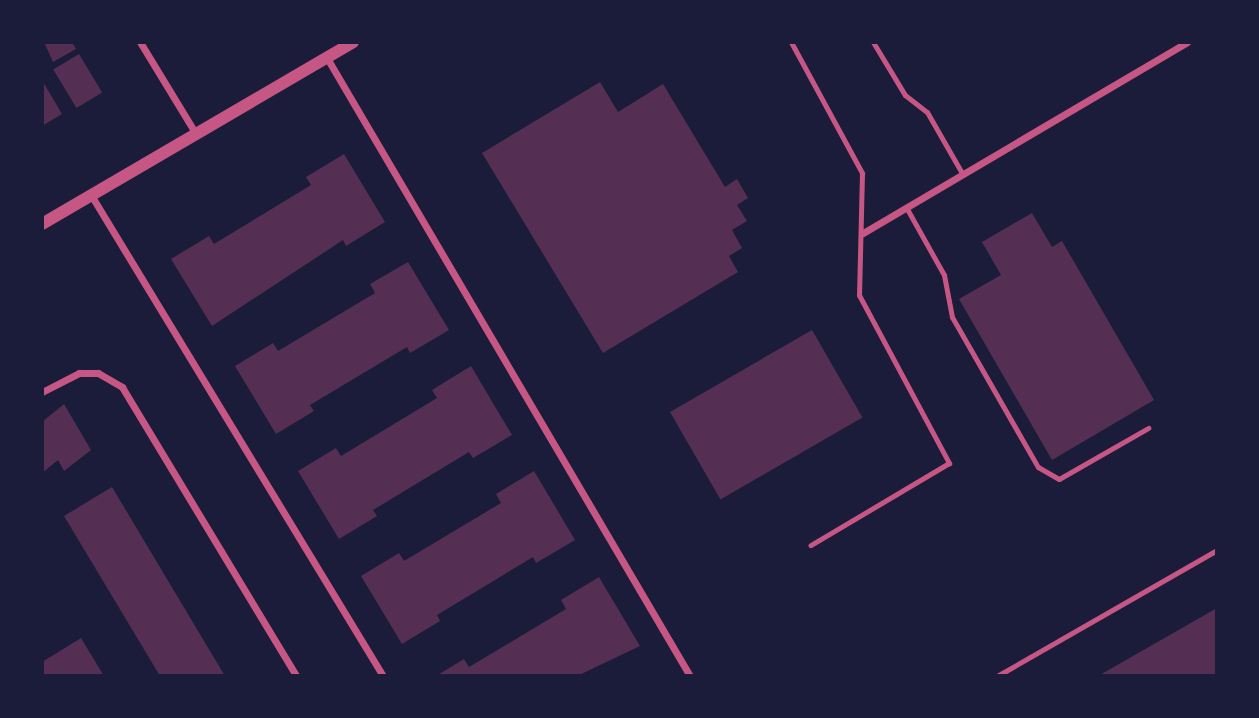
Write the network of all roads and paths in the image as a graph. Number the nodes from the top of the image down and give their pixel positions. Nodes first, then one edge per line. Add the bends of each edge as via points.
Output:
1 (140, 42) edge
2 (353, 42) edge
3 (791, 42) edge
4 (873, 42) edge
5 (1187, 42) edge
6 (327, 58) junction
7 (196, 134) junction
8 (962, 173) junction
9 (91, 195) junction
10 (906, 207) junction
11 (42, 224) edge
12 (863, 233) junction
13 (42, 392) edge
14 (1149, 428) dead end
15 (811, 545) dead end
16 (1217, 550) edge
17 (296, 676) edge
18 (383, 676) edge
19 (690, 676) edge
20 (997, 676) edge

1 - 7 street
2 - 6 street
3 - 12 lane via 862,173
4 - 8 lane via 905,95 927,112
5 - 8 street
6 - 7 street
6 - 19 street
7 - 9 street
8 - 10 street
9 - 11 street
9 - 18 street
10 - 12 street
10 - 14 lane via 944,275 952,317 1038,467 1059,479
12 - 15 lane via 859,295 949,463
13 - 17 street via 79,373 98,373 122,387
16 - 20 lane

